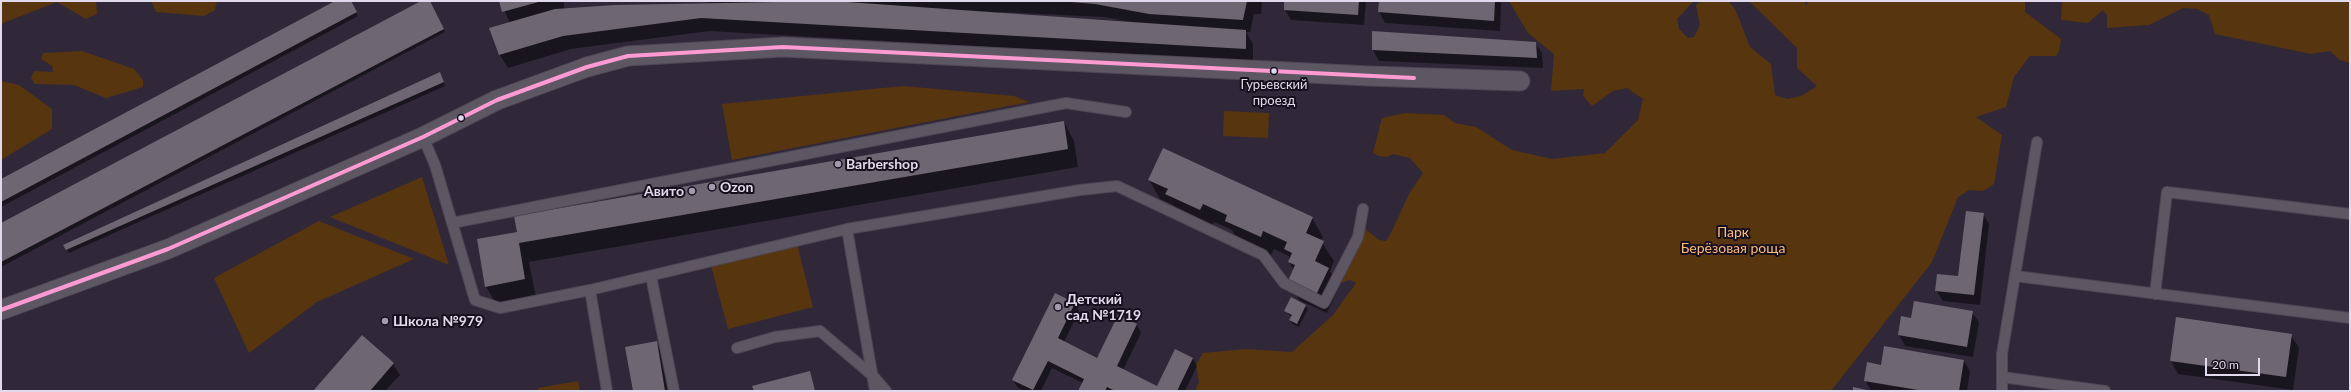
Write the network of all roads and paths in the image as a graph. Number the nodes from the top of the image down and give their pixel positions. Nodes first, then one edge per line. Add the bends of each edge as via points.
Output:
1 (1520, 81) dead end
2 (1126, 112) dead end
3 (423, 137) junction
4 (2037, 142) dead end
5 (1363, 209) dead end
6 (2350, 214) edge
7 (452, 223) junction
8 (847, 229) junction
9 (651, 276) junction
10 (2015, 276) junction
11 (590, 290) junction
12 (2155, 294) junction
13 (1, 310) edge
14 (2350, 318) edge
15 (737, 348) dead end
16 (873, 376) junction
17 (2002, 377) junction
18 (607, 391) edge
19 (674, 391) edge
20 (875, 391) edge
21 (886, 391) edge
22 (2002, 391) edge
23 (2105, 391) edge

1 - 3 street via 783,47 628,56 587,67 498,100
2 - 7 lane via 1066,102
3 - 7 lane via 435,165
3 - 13 street via 168,249
4 - 10 lane
5 - 8 lane via 1358,237 1324,303 1284,283 1263,255 1117,186
6 - 12 lane via 2166,192
7 - 11 lane via 475,300 500,308
8 - 9 lane
8 - 16 lane
9 - 11 lane
9 - 19 lane
10 - 12 lane
10 - 17 lane via 2002,354
11 - 18 lane
12 - 14 lane
15 - 16 lane via 775,337 820,331
16 - 20 lane
16 - 21 lane
17 - 22 lane
17 - 23 lane

